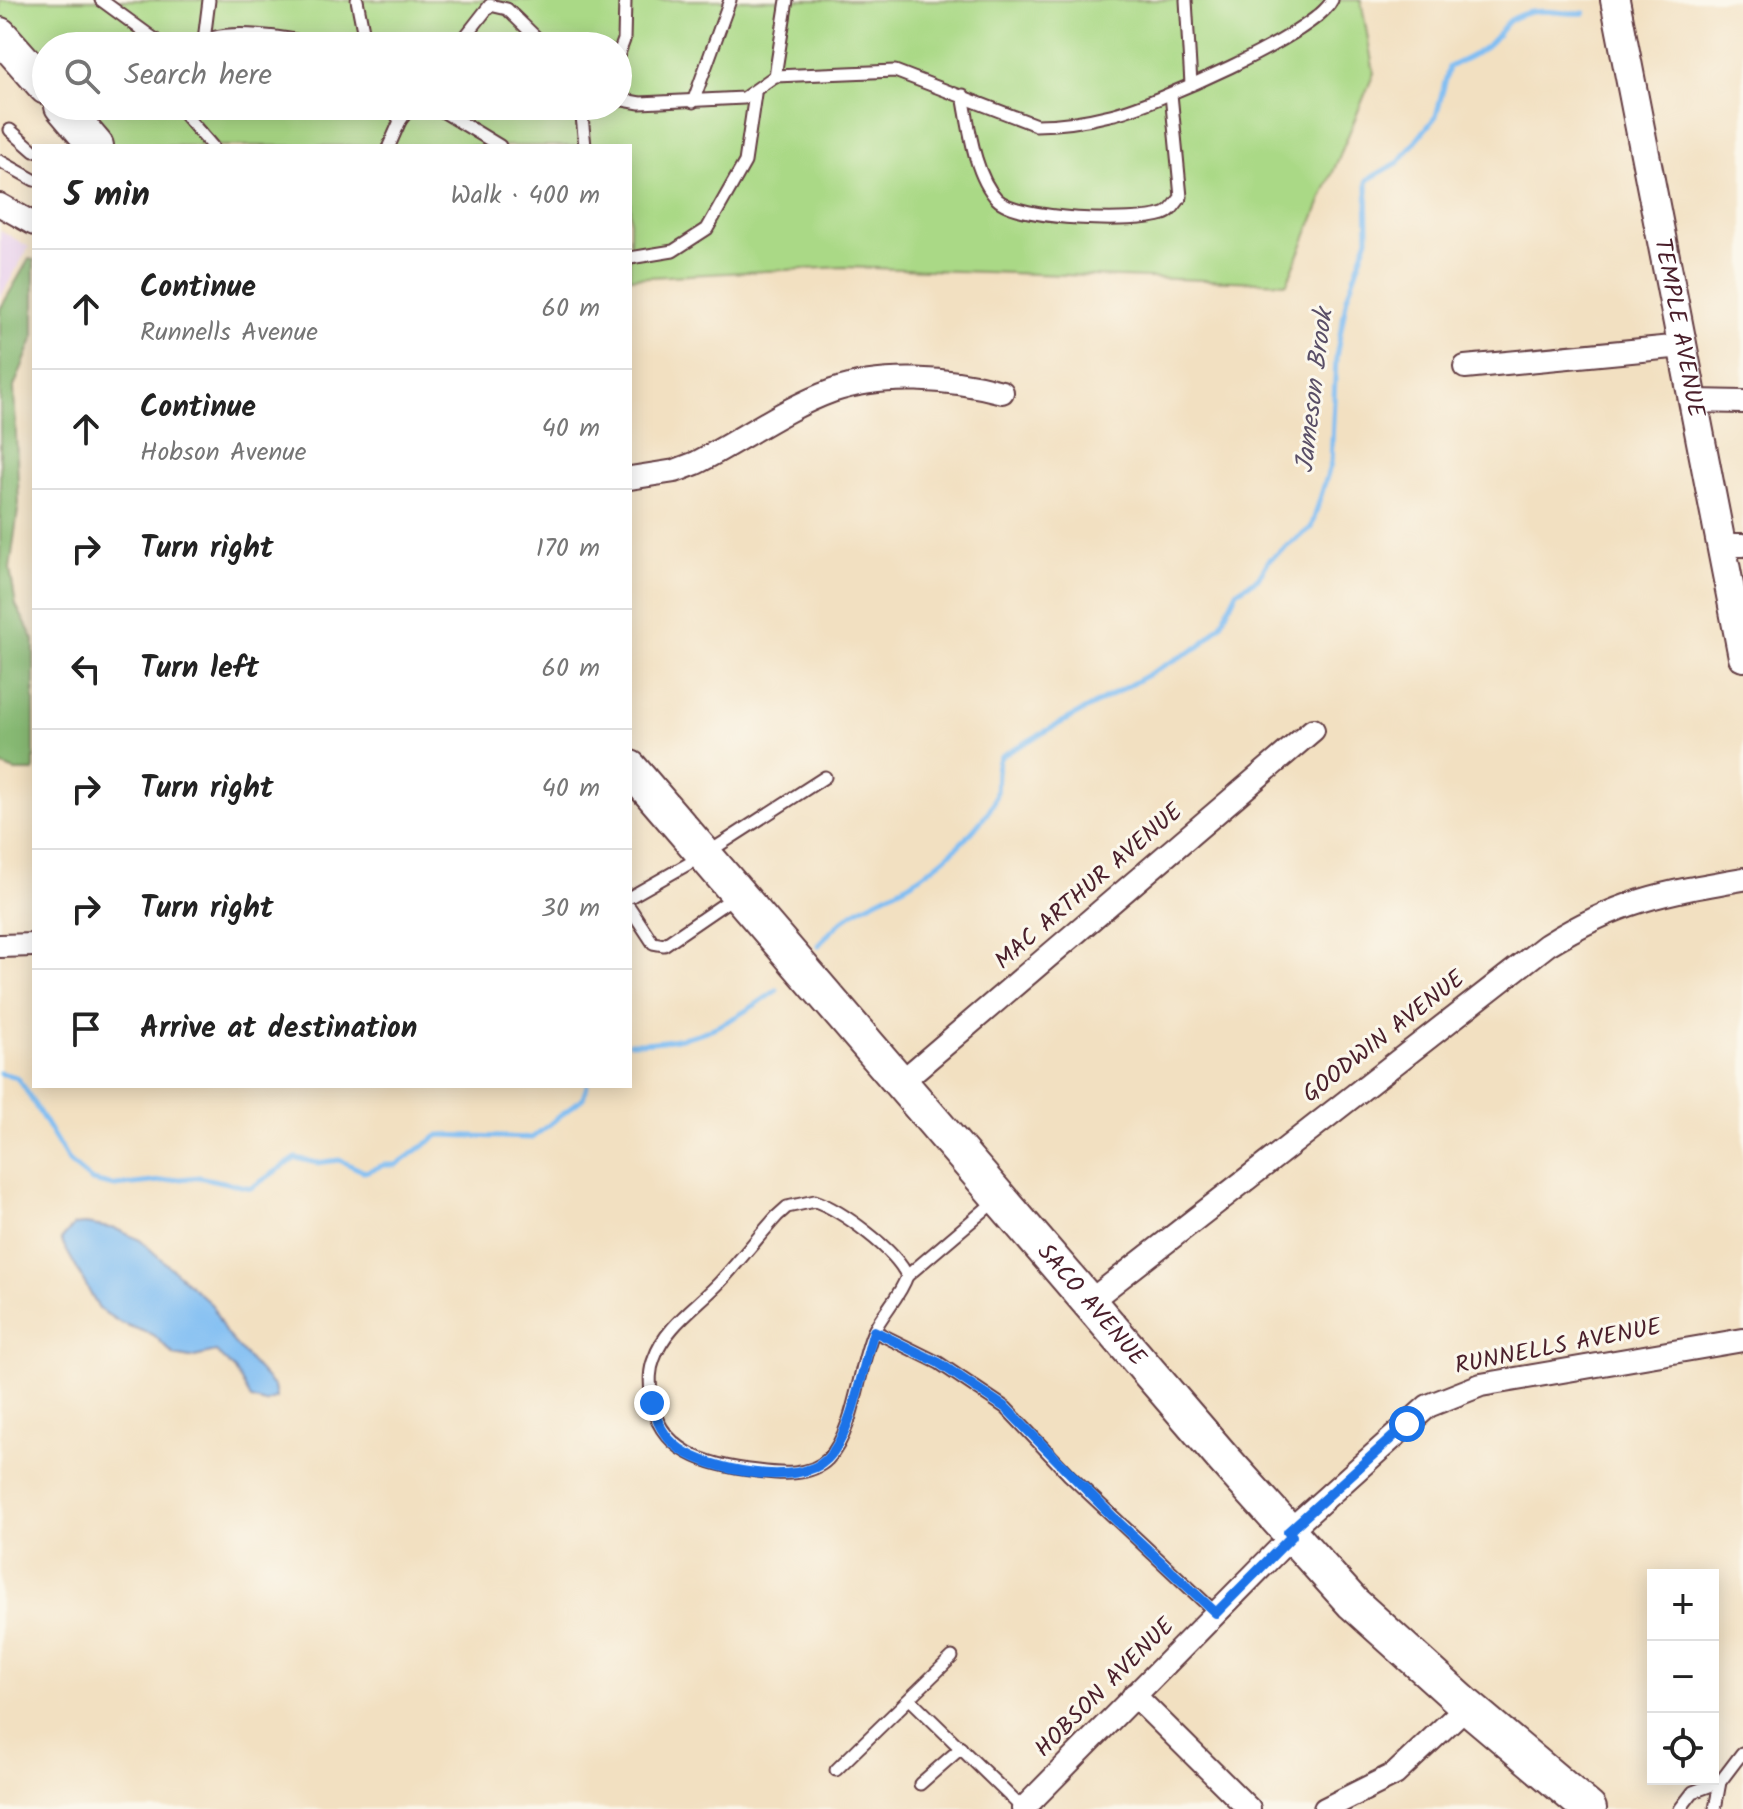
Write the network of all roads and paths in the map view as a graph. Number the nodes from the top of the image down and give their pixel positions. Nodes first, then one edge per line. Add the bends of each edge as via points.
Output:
1 (101, 0) edge
2 (209, 0) edge
3 (357, 0) edge
4 (625, 0) edge
5 (730, 0) edge
6 (787, 0) edge
7 (1186, 0) edge
8 (1332, 0) edge
9 (1615, 0) edge
10 (490, 2) edge
11 (145, 32) edge
12 (203, 32) edge
13 (363, 32) edge
14 (468, 32) edge
15 (531, 32) edge
16 (624, 32) edge
17 (0, 35) edge
18 (32, 71) edge
19 (775, 76) junction
20 (1191, 84) junction
21 (755, 94) junction
22 (1171, 94) junction
23 (963, 95) junction
24 (632, 102) edge
25 (693, 102) junction
26 (189, 120) edge
27 (457, 120) edge
28 (582, 120) edge
29 (400, 121) edge
30 (10, 130) dead end
31 (210, 144) edge
32 (390, 144) edge
33 (497, 144) edge
34 (585, 144) edge
35 (32, 149) edge
36 (0, 161) edge
37 (32, 179) edge
38 (0, 205) edge
39 (32, 223) edge
40 (632, 258) edge
41 (1683, 346) junction
42 (1465, 367) dead end
43 (1002, 392) dead end
44 (1694, 401) junction
45 (1743, 402) edge
46 (632, 478) edge
47 (1732, 545) edge
48 (1743, 657) edge
49 (1313, 730) dead end
50 (632, 770) edge
51 (825, 777) dead end
52 (704, 855) junction
53 (1743, 879) edge
54 (738, 894) junction
55 (632, 896) edge
56 (632, 911) edge
57 (32, 945) edge
58 (0, 946) edge
59 (900, 1083) junction
60 (999, 1197) junction
61 (907, 1276) junction
62 (1089, 1302) junction
63 (874, 1331) junction
64 (1743, 1340) edge
65 (1290, 1534) junction
66 (1216, 1613) junction
67 (952, 1657) dead end
68 (1134, 1695) junction
69 (910, 1699) junction
70 (1467, 1706) junction
71 (961, 1748) junction
72 (1742, 1753) edge
73 (836, 1770) dead end
74 (1720, 1782) junction
75 (920, 1784) dead end
76 (1028, 1807) edge
77 (1586, 1808) edge
78 (1249, 1809) edge
79 (1325, 1809) edge
80 (1680, 1809) edge
81 (1715, 1809) edge

1 - 11 lane
2 - 12 lane
3 - 13 lane
4 - 16 lane
5 - 25 lane
6 - 19 lane
7 - 20 lane
8 - 20 lane via 1315,21
9 - 41 street, TEMPLE AVENUE
10 - 14 lane
10 - 15 lane via 507,9
17 - 18 main road
19 - 21 lane
19 - 23 lane via 895,71
20 - 22 lane
21 - 25 lane
21 - 40 lane via 745,162 707,229 673,251
22 - 23 lane via 1112,115 1045,125
22 - 23 lane via 1181,197 1168,213 1142,218 1044,215 1006,207 983,173
24 - 25 lane
26 - 31 lane
27 - 33 lane
28 - 34 lane
29 - 32 lane
30 - 35 lane
36 - 37 lane
38 - 39 street
41 - 42 street
41 - 44 street, TEMPLE AVENUE
43 - 46 street via 937,381 858,383 830,392 696,463
44 - 45 street
44 - 47 street, TEMPLE AVENUE
47 - 48 street, TEMPLE AVENUE
49 - 59 street, MAC ARTHUR AVENUE
50 - 52 main road, SACO AVENUE
51 - 52 lane
52 - 54 main road, SACO AVENUE
52 - 55 lane
53 - 62 street, GOODWIN AVENUE via 1632,901 1547,945
54 - 56 lane via 664,945 653,943
54 - 59 main road, SACO AVENUE
57 - 58 street
59 - 60 main road, SACO AVENUE
60 - 61 lane
60 - 62 main road, SACO AVENUE
61 - 63 lane
61 - 63 lane via 835,1208 815,1201 787,1207 654,1357 649,1377 657,1423 680,1449 723,1468 785,1474 813,1469 828,1459 843,1433
62 - 65 main road, SACO AVENUE
63 - 66 lane via 939,1363 1006,1408
64 - 65 street, RUNNELLS AVENUE via 1481,1385 1450,1395 1428,1406
65 - 66 street, HOBSON AVENUE
65 - 70 main road, SACO AVENUE via 1353,1603
66 - 68 street, HOBSON AVENUE
67 - 69 lane
68 - 76 street, HOBSON AVENUE
68 - 78 street
69 - 71 lane
69 - 73 lane
70 - 77 main road, SACO AVENUE
70 - 79 street via 1395,1774
71 - 75 lane
71 - 76 lane
72 - 74 lane
74 - 80 lane via 1693,1792
74 - 81 lane

